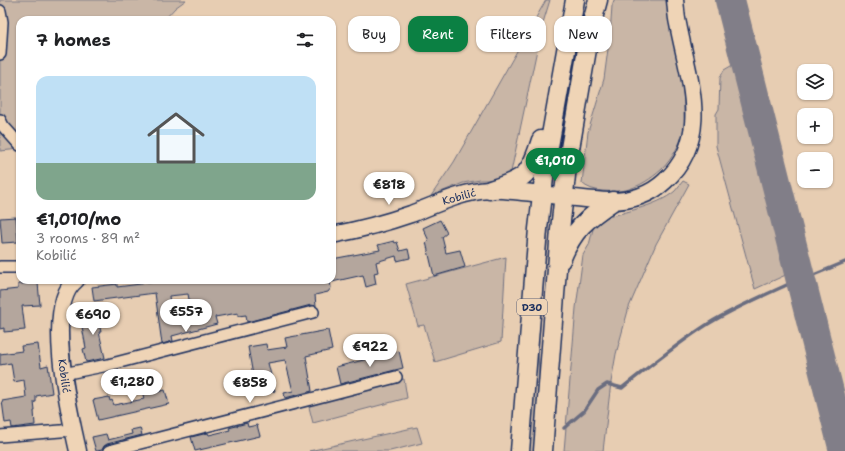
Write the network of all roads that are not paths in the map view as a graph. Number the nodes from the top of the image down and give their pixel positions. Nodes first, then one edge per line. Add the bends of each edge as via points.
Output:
1 (575, 0) edge
2 (598, 0) edge
3 (675, 0) edge
4 (0, 11) edge
5 (572, 16) edge
6 (562, 52) edge
7 (565, 52) edge
8 (0, 54) edge
9 (0, 120) edge
10 (16, 141) edge
11 (490, 190) junction
12 (542, 194) junction
13 (564, 197) junction
14 (613, 201) junction
15 (336, 234) edge
16 (16, 267) edge
17 (0, 268) edge
18 (558, 268) junction
19 (68, 284) edge
20 (313, 312) dead end
21 (63, 374) junction
22 (396, 377) dead end
23 (73, 430) junction
24 (0, 436) edge
25 (78, 451) edge
26 (109, 451) edge
27 (520, 451) edge
28 (543, 451) edge

1 - 5 main road, D30
2 - 13 main road, D30 via 583,72
3 - 14 main road, Kobilić via 677,23 693,91 690,143 683,159 669,178 659,186 647,194
4 - 8 street
6 - 11 main road via 556,66 542,138 531,168 521,177
7 - 12 main road, D30
9 - 10 street
11 - 12 main road, Kobilić
11 - 15 main road, Kobilić via 468,193 399,218
12 - 13 main road, Kobilić
12 - 27 main road, D30
13 - 14 main road, Kobilić
13 - 18 main road, D30
14 - 18 main road via 580,226 567,245
16 - 17 street
18 - 28 main road, D30
19 - 21 main road, Kobilić via 61,314
20 - 21 street via 108,365
21 - 23 main road, Kobilić
22 - 26 street
23 - 24 street
23 - 25 main road, Kobilić

